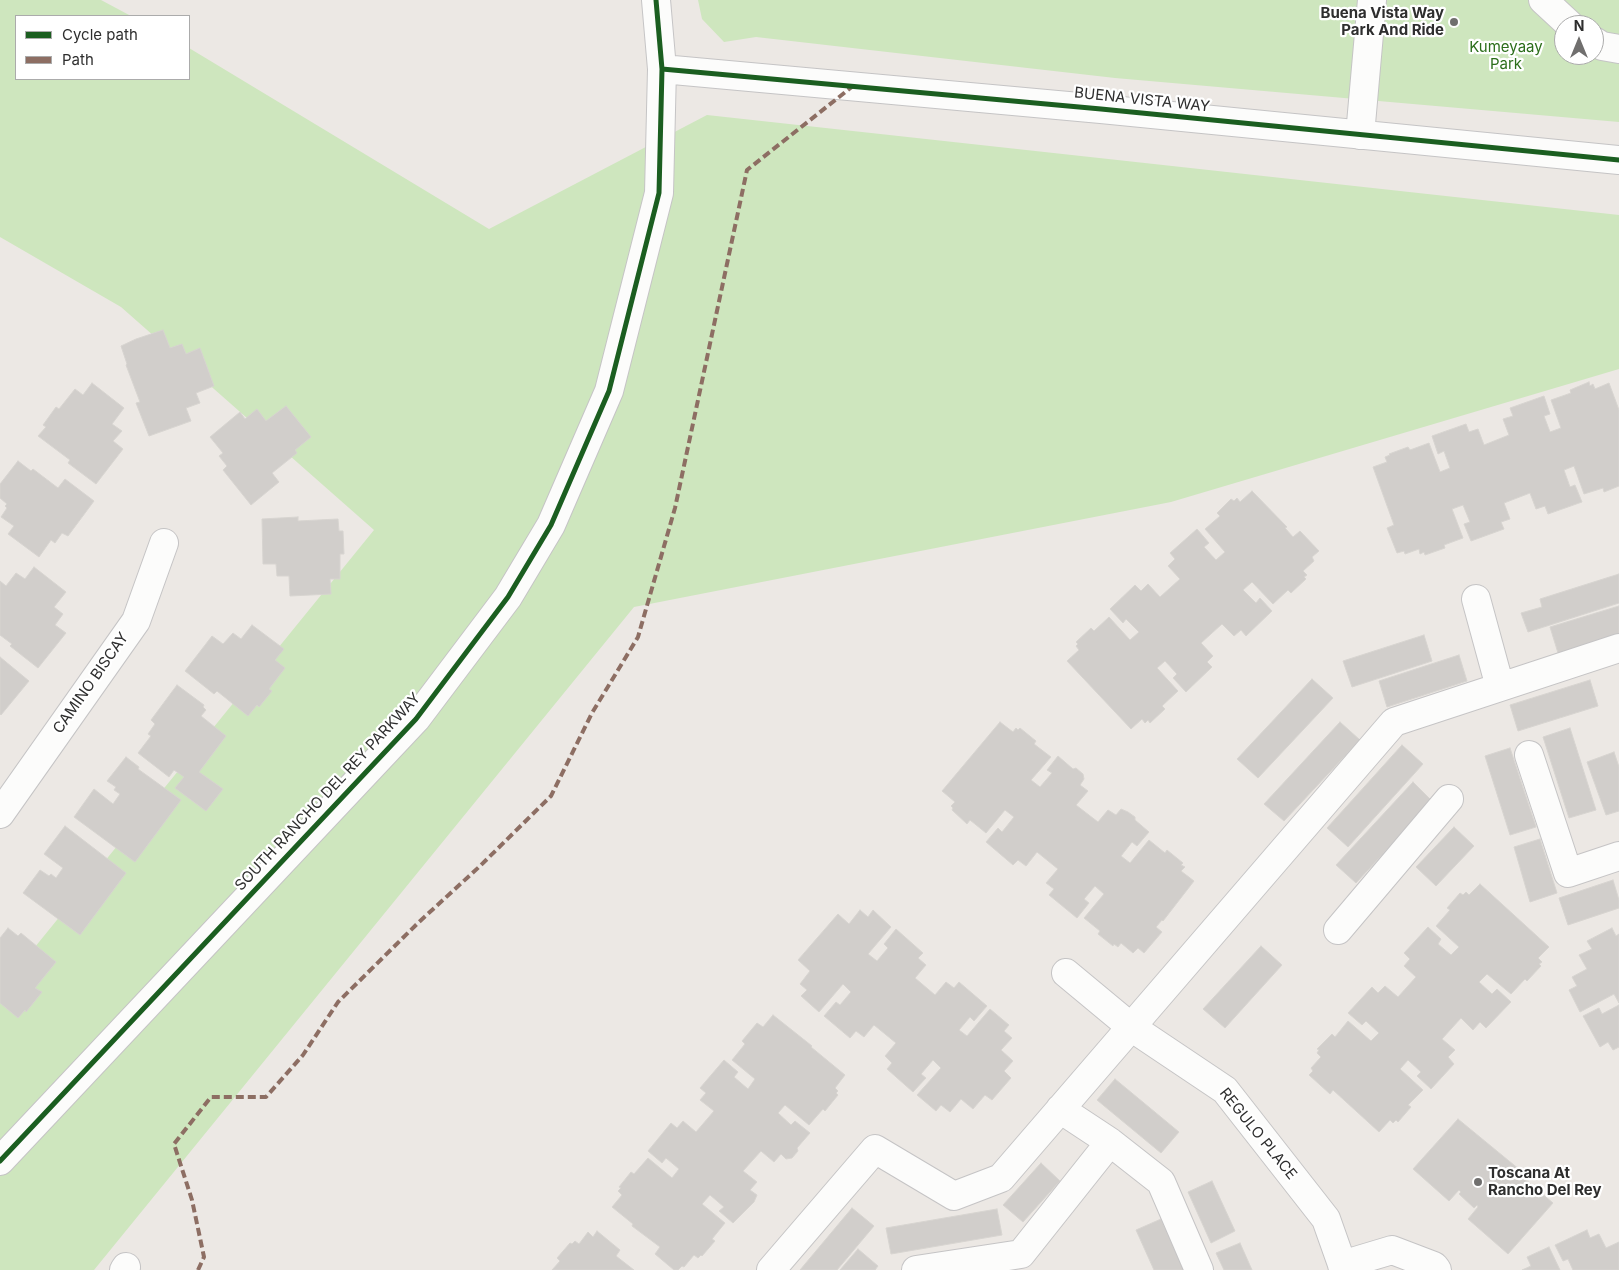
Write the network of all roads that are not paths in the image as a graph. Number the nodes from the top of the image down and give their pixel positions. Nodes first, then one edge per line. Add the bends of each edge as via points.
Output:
1 (656, 0) edge
2 (1372, 0) edge
3 (1544, 0) edge
4 (1560, 15) edge
5 (1604, 46) edge
6 (1619, 49) edge
7 (662, 69) junction
8 (1360, 135) junction
9 (1619, 160) edge
10 (164, 543) dead end
11 (1476, 599) dead end
12 (1619, 648) edge
13 (1500, 687) junction
14 (1529, 755) dead end
15 (1449, 799) dead end
16 (0, 814) edge
17 (1619, 856) edge
18 (1338, 930) dead end
19 (1066, 972) dead end
20 (1131, 1027) junction
21 (1060, 1109) junction
22 (1110, 1142) junction
23 (0, 1162) edge
24 (1343, 1267) edge
25 (771, 1270) edge
26 (916, 1270) edge
27 (1199, 1270) edge
28 (1437, 1270) edge

1 - 7 street, SOUTH RANCHO DEL REY PARKWAY
2 - 8 street
3 - 4 street
5 - 6 street
7 - 8 street, BUENA VISTA WAY
7 - 23 street, SOUTH RANCHO DEL REY PARKWAY via 659,193 610,391 550,525 508,597 416,719
8 - 9 street, BUENA VISTA WAY
10 - 16 street, CAMINO BISCAY via 136,620
11 - 13 street
12 - 13 street
13 - 20 street via 1394,722
14 - 17 street via 1568,873
15 - 18 street
19 - 20 street, REGULO PLACE
20 - 21 street
20 - 24 street, REGULO PLACE via 1224,1090 1326,1219
21 - 22 street
21 - 25 street via 1001,1178 954,1196 875,1149
22 - 26 street via 1021,1254
22 - 27 street via 1161,1182
24 - 28 street via 1392,1250

